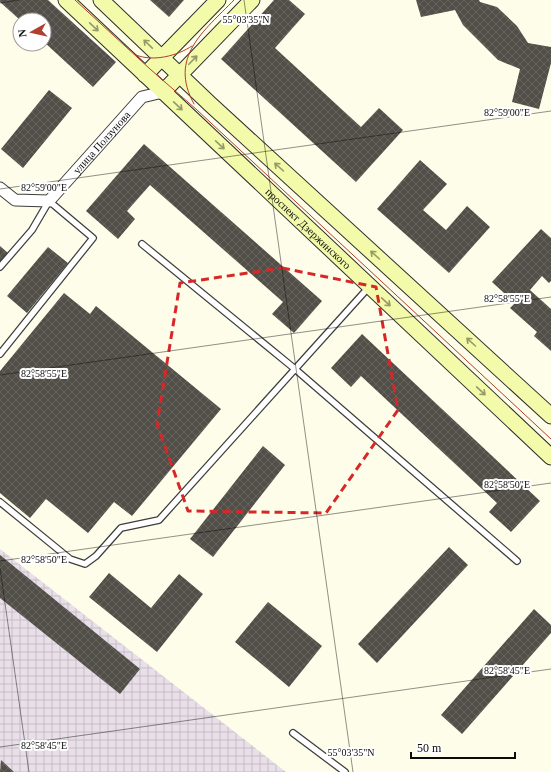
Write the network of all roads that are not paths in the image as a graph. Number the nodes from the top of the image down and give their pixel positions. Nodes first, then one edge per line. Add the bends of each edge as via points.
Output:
1 (66, 0) edge
2 (101, 0) edge
3 (218, 0) edge
4 (252, 0) edge
5 (162, 57) junction
6 (180, 74) junction
7 (145, 75) junction
8 (163, 92) junction
9 (142, 97) junction
10 (0, 188) edge
11 (49, 201) junction
12 (142, 244) dead end
13 (0, 267) edge
14 (369, 287) junction
15 (0, 354) edge
16 (295, 369) junction
17 (551, 416) edge
18 (551, 457) edge
19 (0, 502) edge
20 (517, 561) dead end
21 (293, 733) dead end
22 (345, 772) edge

1 -> 7 main road, проспект Дзержинского
5 -> 2 main road
3 - 5 main road
6 -> 4 main road
5 - 6 main road
5 - 7 main road
6 - 8 main road
17 -> 6 main road
7 - 8 main road, проспект Дзержинского
7 - 9 street
8 - 9 street
8 -> 14 main road, проспект Дзержинского
9 - 11 street, улица Ползунова
10 - 11 street via 15,200
11 - 13 lane via 32,230
11 - 15 lane via 93,238
12 - 16 lane
14 - 16 lane
14 -> 18 main road, проспект Дзержинского
16 - 19 lane via 159,520 121,528 96,556 85,564 70,559
16 - 20 lane
21 - 22 lane

